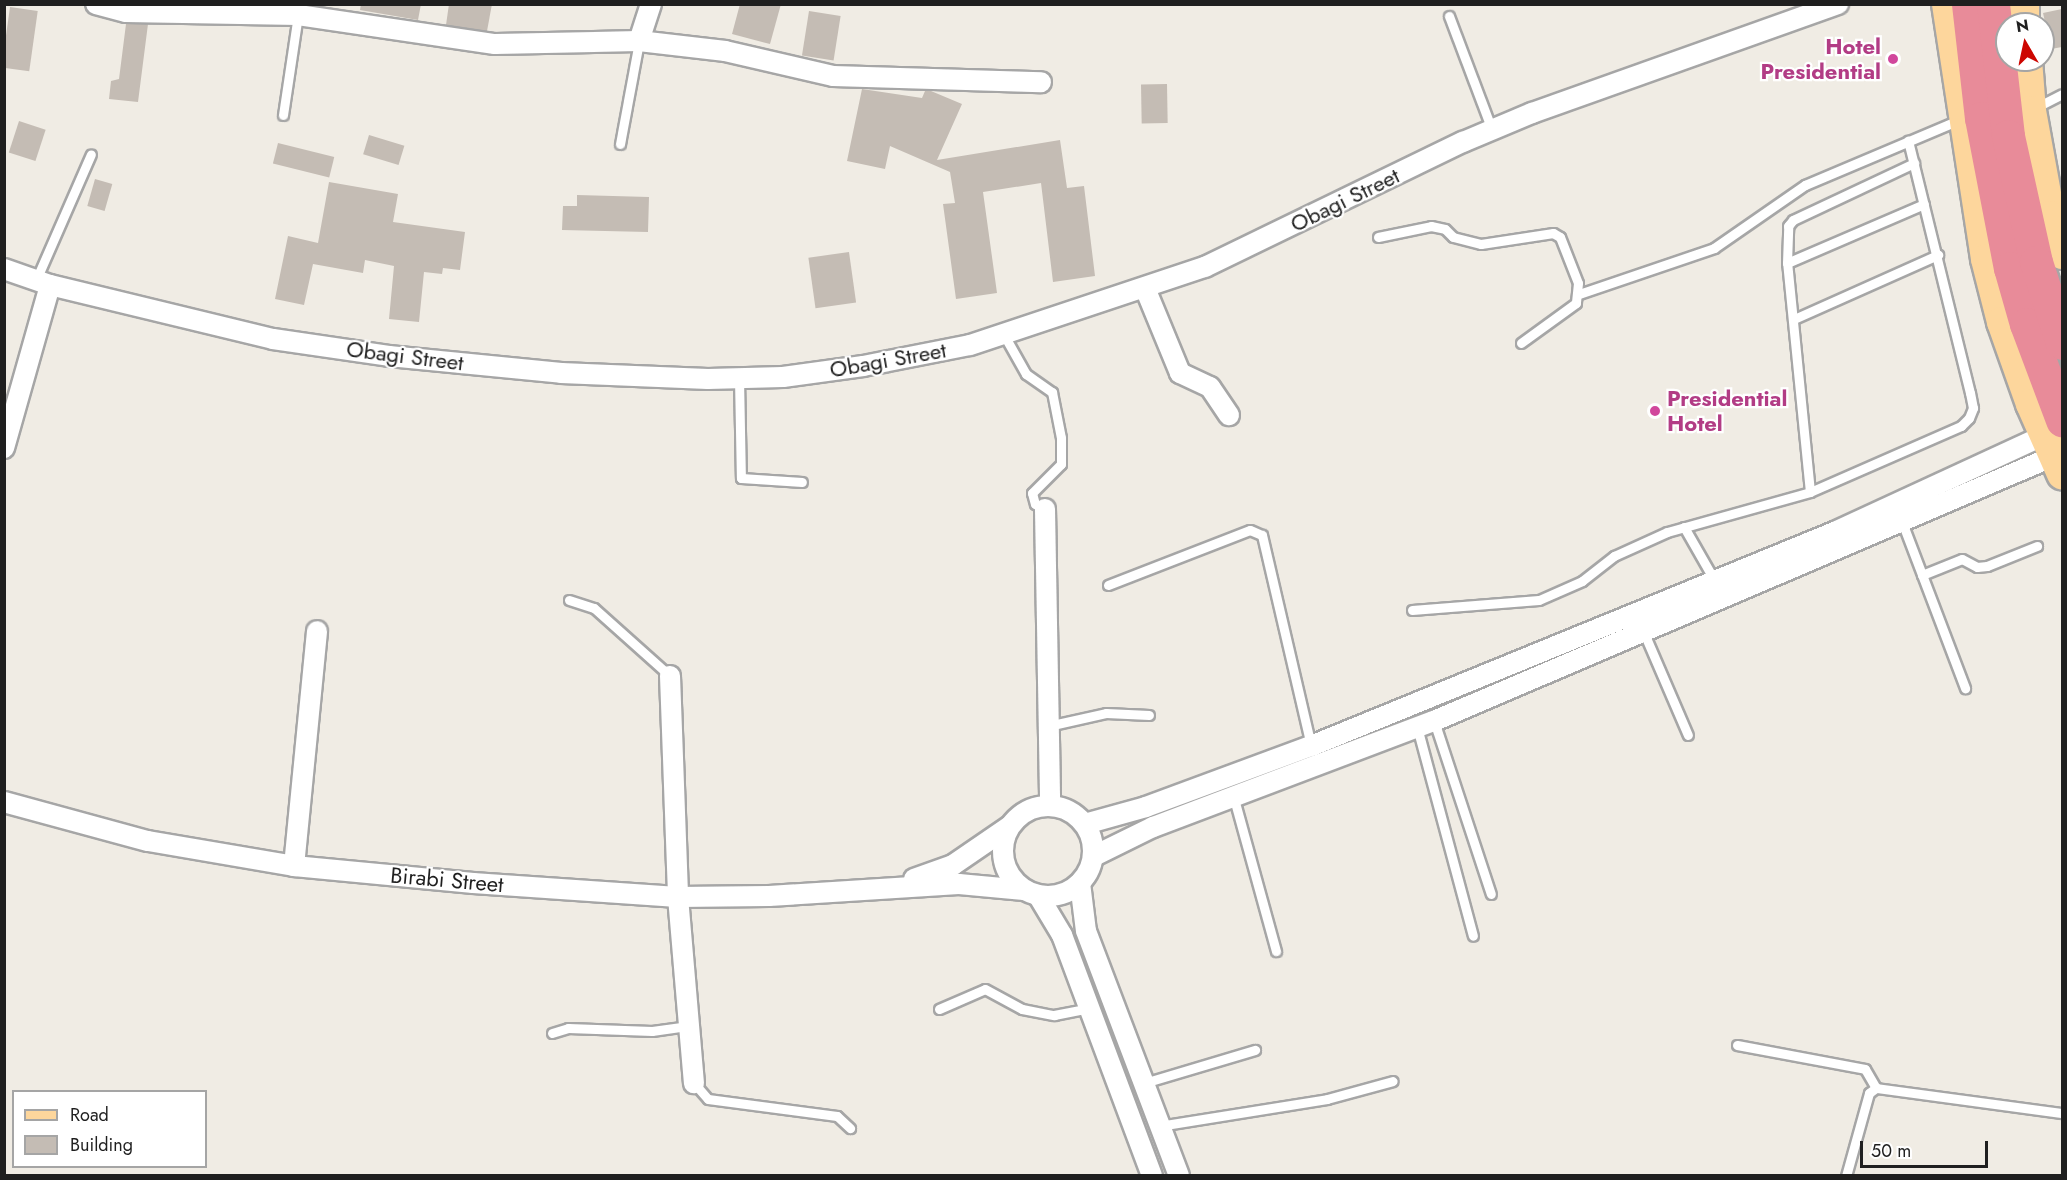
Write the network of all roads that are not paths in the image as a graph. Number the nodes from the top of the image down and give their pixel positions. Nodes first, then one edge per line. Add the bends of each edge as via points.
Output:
1 (96, 4) edge
2 (651, 4) edge
3 (1838, 4) edge
4 (1993, 4) edge
5 (2006, 4) edge
6 (299, 10) edge
7 (1954, 11) edge
8 (1449, 16) dead end
9 (639, 41) junction
10 (2028, 72) edge
11 (1041, 82) dead end
12 (2062, 94) edge
13 (2002, 95) junction
14 (2031, 111) junction
15 (283, 115) dead end
16 (1962, 118) junction
17 (1492, 130) junction
18 (1908, 141) junction
19 (620, 144) dead end
20 (91, 154) dead end
21 (1914, 164) junction
22 (1924, 204) junction
23 (2056, 215) edge
24 (1378, 237) dead end
25 (2062, 254) edge
26 (1938, 255) junction
27 (1787, 263) junction
28 (4, 269) edge
29 (43, 282) junction
30 (1145, 288) junction
31 (1579, 294) junction
32 (1794, 320) junction
33 (1004, 335) junction
34 (1521, 343) dead end
35 (2062, 343) edge
36 (739, 378) junction
37 (1228, 415) dead end
38 (2056, 446) edge
39 (4, 448) edge
40 (802, 482) dead end
41 (1810, 492) junction
42 (1045, 509) joint
43 (1902, 522) junction
44 (1684, 526) junction
45 (1841, 540) junction
46 (2037, 546) dead end
47 (1922, 575) junction
48 (1715, 579) junction
49 (1108, 585) dead end
50 (1722, 599) junction
51 (569, 600) dead end
52 (1412, 610) dead end
53 (317, 631) dead end
54 (1644, 633) junction
55 (670, 676) joint
56 (1965, 688) dead end
57 (1149, 715) dead end
58 (1426, 724) junction
59 (1048, 726) junction
60 (1688, 735) dead end
61 (1311, 746) junction
62 (1233, 795) junction
63 (4, 802) edge
64 (1050, 806) junction
65 (1012, 824) junction
66 (1085, 824) junction
67 (1094, 856) junction
68 (294, 866) junction
69 (1080, 883) junction
70 (897, 886) junction
71 (1031, 892) junction
72 (1491, 894) dead end
73 (678, 897) junction
74 (1473, 936) dead end
75 (1276, 951) dead end
76 (1089, 1008) junction
77 (939, 1009) dead end
78 (689, 1026) junction
79 (552, 1033) dead end
80 (1737, 1045) dead end
81 (1255, 1050) dead end
82 (1393, 1081) dead end
83 (694, 1083) joint
84 (1141, 1084) junction
85 (1876, 1088) junction
86 (2062, 1113) edge
87 (1159, 1126) junction
88 (850, 1128) dead end
89 (1152, 1176) edge
90 (1179, 1176) edge
91 (1846, 1176) edge

1 - 6 street via 126,12
2 - 9 street
3 - 17 street, Obagi Street
4 - 13 highway
5 - 13 highway
6 - 9 street via 495,44
6 - 15 lane
7 - 16 main road
7 - 38 highway
8 - 17 lane
9 - 11 street via 725,51 833,76
9 - 19 lane
10 - 14 main road
12 - 14 lane
13 - 35 highway via 2036,262
14 - 23 main road
16 - 18 lane
16 - 38 main road via 1988,270 2002,322
17 - 30 street, Obagi Street via 1205,267
18 - 21 lane
18 - 31 lane via 1806,185 1714,248
20 - 29 lane
21 - 22 lane
21 - 27 lane via 1793,220 1786,236
22 - 26 lane
22 - 27 lane
23 - 25 main road
24 - 31 lane via 1431,226 1481,244 1552,233 1560,237
26 - 32 lane
26 - 41 lane via 1973,408 1969,418 1961,426
27 - 32 lane
28 - 29 street, Obagi Street
29 - 36 street, Obagi Street via 273,339 389,356 561,374
29 - 39 street
30 - 33 street, Obagi Street
30 - 37 street via 1180,372 1210,387
31 - 34 lane via 1566,314
32 - 41 lane
33 - 36 street, Obagi Street via 862,366
33 - 42 lane via 1026,374 1052,392 1061,438 1061,464 1032,493 1035,504
36 - 40 lane via 741,478
38 - 43 street
38 - 45 street
41 - 44 lane
42 - 59 street
43 - 45 street
43 - 47 lane
44 - 48 lane
44 - 52 lane via 1614,556 1582,581 1539,600
45 - 48 street
45 - 50 street
46 - 47 lane via 1986,567 1962,559
47 - 56 lane
48 - 50 lane
48 - 61 street
49 - 61 lane via 1250,530 1262,535
50 - 54 street
51 - 55 lane via 594,608
53 - 68 street
54 - 58 street
54 - 60 lane
55 - 73 street
57 - 59 lane via 1106,713
58 - 62 street
58 - 72 lane
58 - 74 lane
59 - 64 street
61 - 66 street via 1125,814
62 - 67 street
62 - 75 lane
63 - 68 street, Birabi Street via 148,841
64 - 65 street via 1035,808
64 - 66 street via 1069,811
65 - 70 street via 953,865
65 - 71 street via 1005,837 1004,859 1013,880
66 - 67 street
67 - 69 street
68 - 73 street, Birabi Street
69 - 71 street via 1068,892
69 - 84 street via 1086,931
70 - 71 street via 959,884
70 - 73 street, Birabi Street via 769,896
71 - 76 street via 1062,935
73 - 78 street
76 - 77 lane via 1054,1015 1022,1009 985,989
76 - 89 street
78 - 79 lane via 652,1031 568,1028
78 - 83 street
80 - 85 lane via 1865,1069
81 - 84 lane
82 - 87 lane via 1328,1099
83 - 88 lane via 708,1099 837,1116
84 - 87 street
85 - 86 lane
85 - 91 lane via 1869,1093
87 - 90 street

